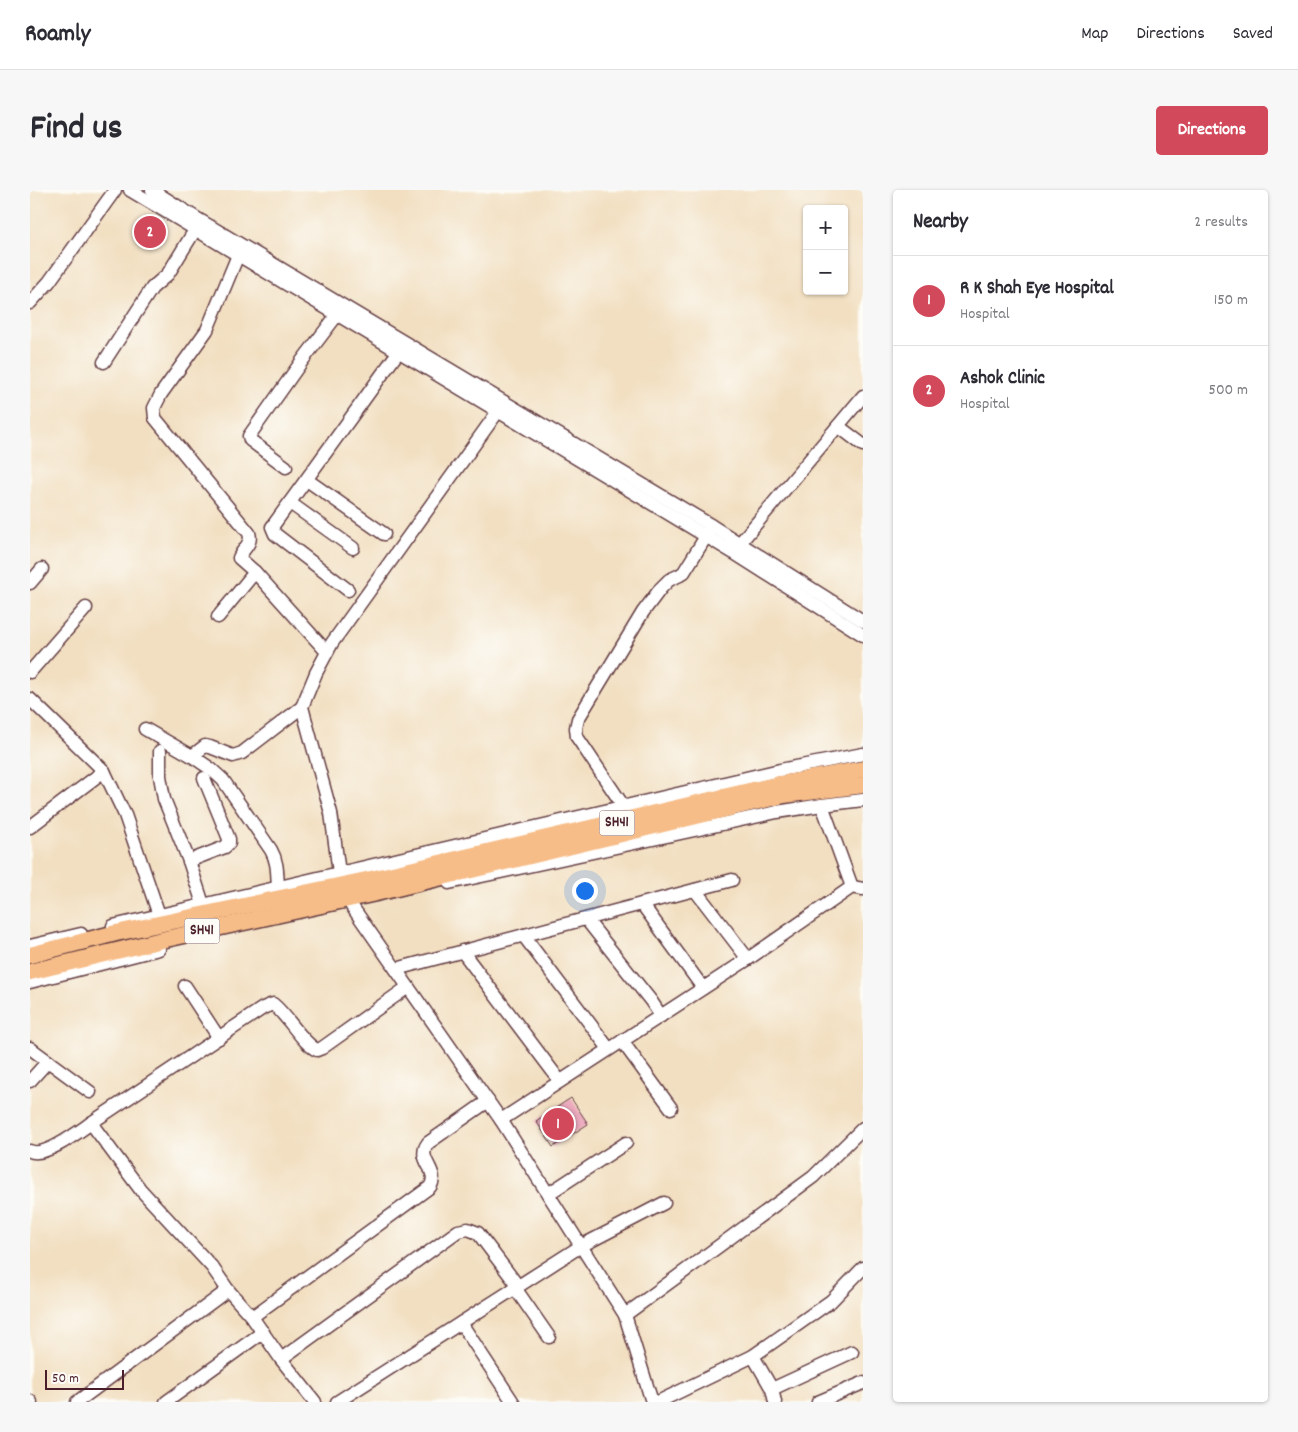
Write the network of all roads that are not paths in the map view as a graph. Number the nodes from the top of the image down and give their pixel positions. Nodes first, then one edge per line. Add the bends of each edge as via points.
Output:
1 (115, 190) edge
2 (130, 190) edge
3 (152, 190) edge
4 (195, 230) junction
5 (238, 254) junction
6 (30, 303) edge
7 (337, 315) junction
8 (399, 351) junction
9 (104, 362) dead end
10 (863, 396) edge
11 (499, 410) junction
12 (838, 426) junction
13 (863, 445) edge
14 (286, 467) dead end
15 (307, 480) junction
16 (290, 502) junction
17 (709, 531) junction
18 (384, 534) dead end
19 (740, 543) junction
20 (353, 548) dead end
21 (42, 569) dead end
22 (255, 572) junction
23 (30, 583) edge
24 (348, 590) dead end
25 (86, 608) dead end
26 (218, 617) dead end
27 (863, 621) edge
28 (863, 635) edge
29 (327, 652) junction
30 (30, 672) edge
31 (30, 699) edge
32 (302, 707) junction
33 (145, 729) dead end
34 (160, 751) dead end
35 (863, 754) edge
36 (192, 756) junction
37 (863, 769) edge
38 (104, 771) junction
39 (204, 778) dead end
40 (863, 785) edge
41 (863, 800) edge
42 (822, 804) junction
43 (624, 806) junction
44 (30, 827) edge
45 (189, 861) junction
46 (339, 873) junction
47 (732, 880) dead end
48 (374, 886) junction
49 (278, 887) junction
50 (858, 888) edge
51 (695, 890) junction
52 (203, 904) junction
53 (642, 904) junction
54 (351, 905) junction
55 (159, 915) junction
56 (586, 919) junction
57 (522, 935) junction
58 (30, 946) edge
59 (462, 951) junction
60 (30, 955) edge
61 (748, 959) junction
62 (396, 969) junction
63 (30, 972) edge
64 (30, 982) edge
65 (185, 986) dead end
66 (408, 987) junction
67 (704, 988) junction
68 (660, 1016) junction
69 (219, 1038) junction
70 (622, 1041) junction
71 (30, 1048) edge
72 (610, 1049) junction
73 (48, 1061) junction
74 (30, 1081) edge
75 (560, 1081) junction
76 (90, 1092) dead end
77 (488, 1101) junction
78 (672, 1108) dead end
79 (501, 1120) junction
80 (91, 1123) junction
81 (863, 1128) edge
82 (626, 1143) dead end
83 (30, 1152) edge
84 (548, 1194) junction
85 (664, 1204) dead end
86 (581, 1246) junction
87 (863, 1268) edge
88 (516, 1287) junction
89 (228, 1290) junction
90 (624, 1315) junction
91 (252, 1317) junction
92 (461, 1323) junction
93 (263, 1332) junction
94 (549, 1337) dead end
95 (852, 1352) dead end
96 (753, 1356) junction
97 (281, 1359) junction
98 (863, 1383) edge
99 (772, 1389) junction
100 (77, 1402) edge
101 (166, 1402) edge
102 (315, 1402) edge
103 (337, 1402) edge
104 (513, 1402) edge
105 (652, 1402) edge
106 (658, 1402) edge
107 (776, 1402) edge
108 (818, 1402) edge

1 - 6 street via 49,282
2 - 4 street
3 - 17 street
4 - 5 street
4 - 9 street via 168,274 152,288
5 - 7 street
5 - 22 street via 207,330 154,408 155,418 249,534 250,542 239,558
7 - 8 street
7 - 14 street via 249,436
8 - 11 street
8 - 15 street
10 - 12 street
11 - 17 street
11 - 29 street
12 - 13 street
12 - 19 street
15 - 16 street
15 - 18 street
16 - 20 street
16 - 24 street via 276,521 275,534
17 - 19 street
17 - 28 street
17 - 43 street via 684,572 669,580 643,612 578,720 576,737
19 - 27 street
21 - 23 street
22 - 26 street
22 - 29 street
25 - 30 street
29 - 32 street
31 - 38 street
32 - 36 street via 238,755 205,746
32 - 46 street via 331,813
33 - 36 street
34 - 45 street via 163,793
35 - 43 street
36 - 49 street via 223,780 271,850
37 - 48 main road, SH41 via 780,784
38 - 44 street
38 - 55 street via 125,815
39 - 45 street via 229,843
40 - 48 main road, SH41 via 784,795
41 - 42 street
42 - 50 street
42 - 54 street
43 - 46 street
45 - 52 street
46 - 49 street
47 - 51 street
48 - 60 main road, SH41 via 116,933
48 - 63 main road, SH41
49 - 52 street
50 - 61 street
51 - 53 street
51 - 61 street
52 - 55 street
53 - 56 street
53 - 67 street
54 - 62 street
54 - 64 street
55 - 58 street
56 - 57 street
56 - 68 street
57 - 59 street
57 - 72 street
59 - 62 street
59 - 75 street
61 - 67 street
62 - 66 street
65 - 69 street
66 - 69 street via 317,1050 273,1004
66 - 77 street
67 - 68 street
68 - 70 street
69 - 80 street
70 - 72 street
70 - 78 street
71 - 73 street
72 - 75 street
73 - 74 street
73 - 76 street
75 - 79 street
77 - 79 street
77 - 91 street via 424,1148 423,1154 434,1176 430,1187
79 - 84 street
80 - 83 street via 47,1151
80 - 89 street via 140,1189 212,1267
81 - 90 street via 813,1177
82 - 84 street
84 - 86 street
85 - 86 street
86 - 88 street
86 - 90 street
87 - 96 street via 831,1301
88 - 92 street
88 - 94 street
88 - 97 street via 478,1233 468,1229 458,1231
89 - 91 street
89 - 100 street
90 - 105 street
91 - 93 street
92 - 103 street
92 - 104 street
93 - 97 street
93 - 101 street
95 - 99 street
96 - 99 street
96 - 106 street
97 - 102 street
98 - 108 street
99 - 107 street

